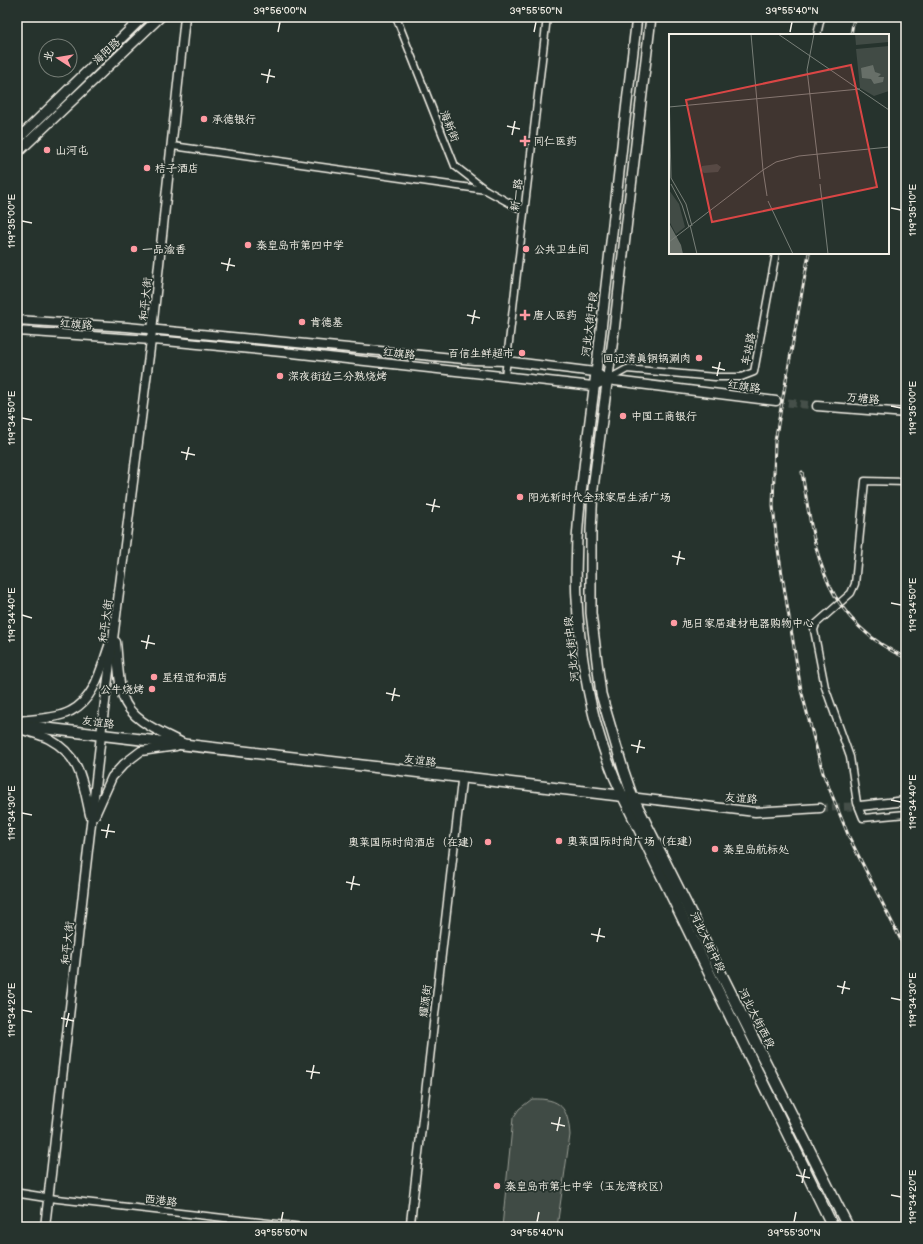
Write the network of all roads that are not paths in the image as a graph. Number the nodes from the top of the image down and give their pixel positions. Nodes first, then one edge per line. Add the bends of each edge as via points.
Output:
1 (143, 17) edge
2 (160, 17) edge
3 (185, 17) edge
4 (396, 17) edge
5 (547, 17) edge
6 (638, 17) edge
7 (651, 17) edge
8 (821, 17) edge
9 (817, 34) edge
10 (17, 140) edge
11 (173, 146) junction
12 (17, 153) edge
13 (486, 190) junction
14 (524, 211) junction
15 (776, 254) edge
16 (17, 320) edge
17 (152, 330) junction
18 (17, 331) edge
19 (151, 340) junction
20 (506, 361) junction
21 (595, 372) junction
22 (505, 376) junction
23 (607, 380) junction
24 (593, 386) junction
25 (776, 401) tunnel mouth
26 (818, 406) tunnel mouth
27 (906, 413) edge
28 (906, 482) edge
29 (114, 630) junction
30 (17, 721) edge
31 (17, 725) edge
32 (17, 728) edge
33 (102, 735) junction
34 (187, 745) junction
35 (462, 776) junction
36 (623, 796) junction
37 (633, 798) junction
38 (906, 801) edge
39 (860, 806) tunnel mouth
40 (820, 808) tunnel mouth
41 (906, 814) edge
42 (91, 823) junction
43 (17, 1193) edge
44 (49, 1198) junction
45 (46, 1227) edge
46 (303, 1227) edge
47 (410, 1227) edge
48 (833, 1227) edge
49 (848, 1227) edge

1 - 10 main road, 海阳路
2 - 12 main road, 海阳路
3 - 11 main road, 和平大街
4 - 13 street, 海新街 via 455,166
5 - 14 street, 新一路
6 - 21 main road, 河北大街中段
7 - 23 main road
8 - 9 street
11 - 13 street
11 - 17 main road, 和平大街
13 - 14 street, 海新街
14 - 20 street, 新一路
15 - 23 street, 车站路 via 754,372 741,377 715,377 627,369
16 - 17 main road
17 - 19 main road, 和平大街
17 - 20 main road
18 - 19 main road, 红旗路
19 - 22 main road, 红旗路
19 - 29 main road, 和平大街
20 - 21 main road
20 - 22 street, 新一路
21 - 23 main road
21 - 24 main road, 河北大街中段
22 - 24 main road, 红旗路
23 - 24 main road, 红旗路
23 - 25 main road, 红旗路
23 - 37 main road via 593,488 591,613 601,694
24 - 36 main road, 河北大街中段 via 578,515 578,606 582,652 594,719 611,773
26 - 27 main road, 万塘路
28 - 41 street via 865,482 855,584 851,593 816,624 814,630 825,687 850,757 857,803 863,818
29 - 30 main road via 95,684 82,703 71,712
29 - 33 main road, 和平大街
29 - 34 main road via 123,697 130,710 145,724
31 - 33 highway, 友谊路
32 - 42 main road via 49,738 73,758 82,775
33 - 34 highway, 友谊路
33 - 42 main road, 和平大街
34 - 35 highway, 友谊路
34 - 42 main road via 141,751 124,764 112,777
35 - 36 highway, 友谊路
35 - 47 street, 耀源街
36 - 37 main road, 友谊路
36 - 48 highway, 河北大街中段
37 - 40 main road, 友谊路 via 755,812
37 - 49 highway, 河北大街西段
38 - 39 main road
42 - 44 main road, 和平大街
43 - 44 street, 西港路
44 - 45 main road, 和平大街
44 - 46 street, 西港路

